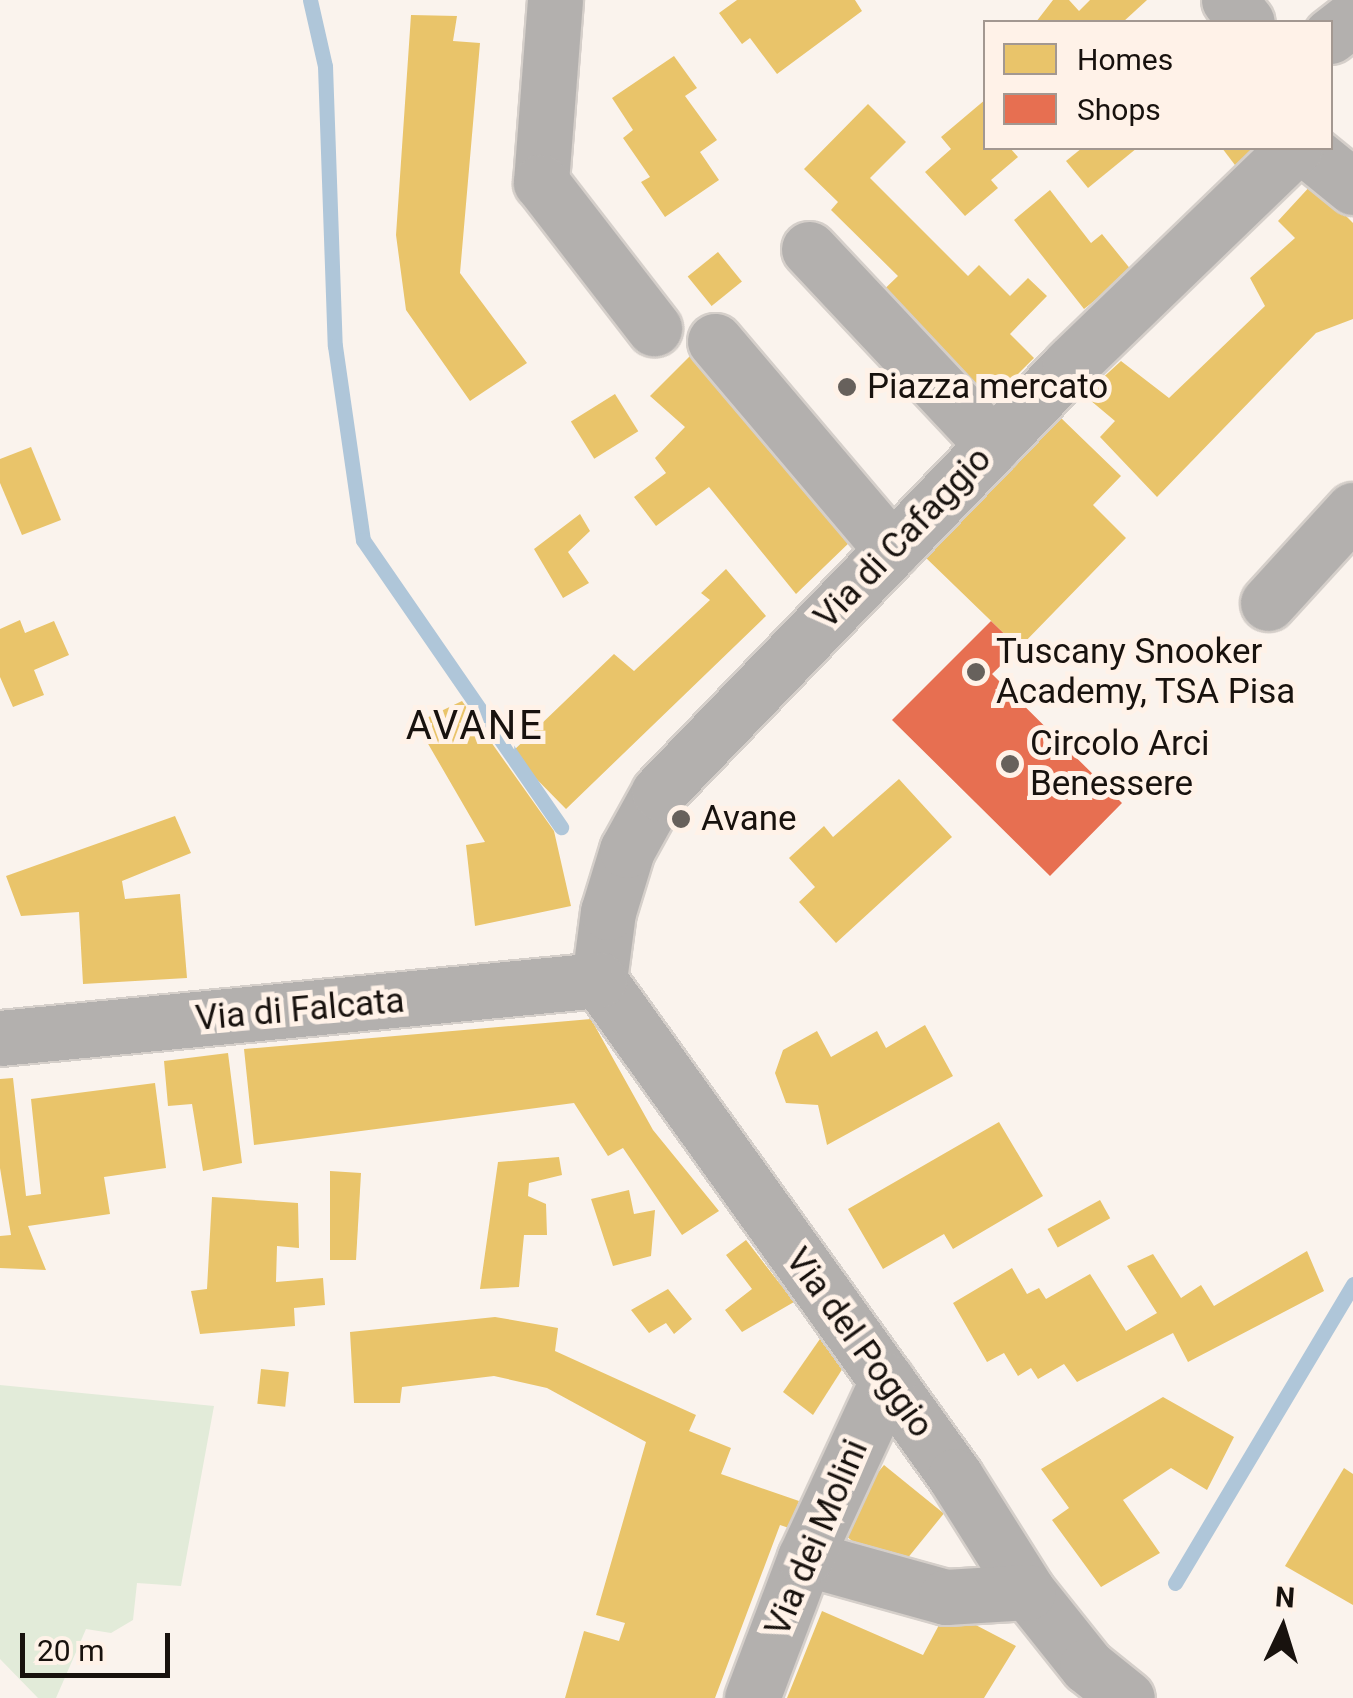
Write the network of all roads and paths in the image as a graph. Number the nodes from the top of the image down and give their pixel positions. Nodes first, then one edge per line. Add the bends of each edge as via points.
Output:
1 (555, 0) edge
2 (1229, 0) edge
3 (1353, 18) edge
4 (1245, 20) edge
5 (1333, 34) edge
6 (1293, 150) edge
7 (1307, 150) edge
8 (1353, 187) edge
9 (809, 248) dead end
10 (654, 328) dead end
11 (715, 341) dead end
12 (992, 445) junction
13 (1353, 510) edge
14 (892, 550) junction
15 (1268, 602) dead end
16 (600, 980) junction
17 (0, 1038) edge
18 (887, 1380) junction
19 (805, 1558) junction
20 (1028, 1592) junction
21 (752, 1698) edge
22 (1127, 1698) edge

1 - 10 street via 541,182
2 - 4 street
3 - 5 street
6 - 12 street, Via di Cafaggio
7 - 8 street
9 - 12 street
11 - 14 street
12 - 14 street, Via di Cafaggio
13 - 15 street
14 - 16 street, Via di Cafaggio via 658,792 627,850 608,912
16 - 17 street, Via di Falcata
16 - 18 street, Via del Poggio
18 - 19 street, Via dei Molini
18 - 20 street, Via del Poggio
19 - 20 street via 946,1597
19 - 21 street, Via dei Molini
20 - 22 street, Via del Poggio via 1087,1666

